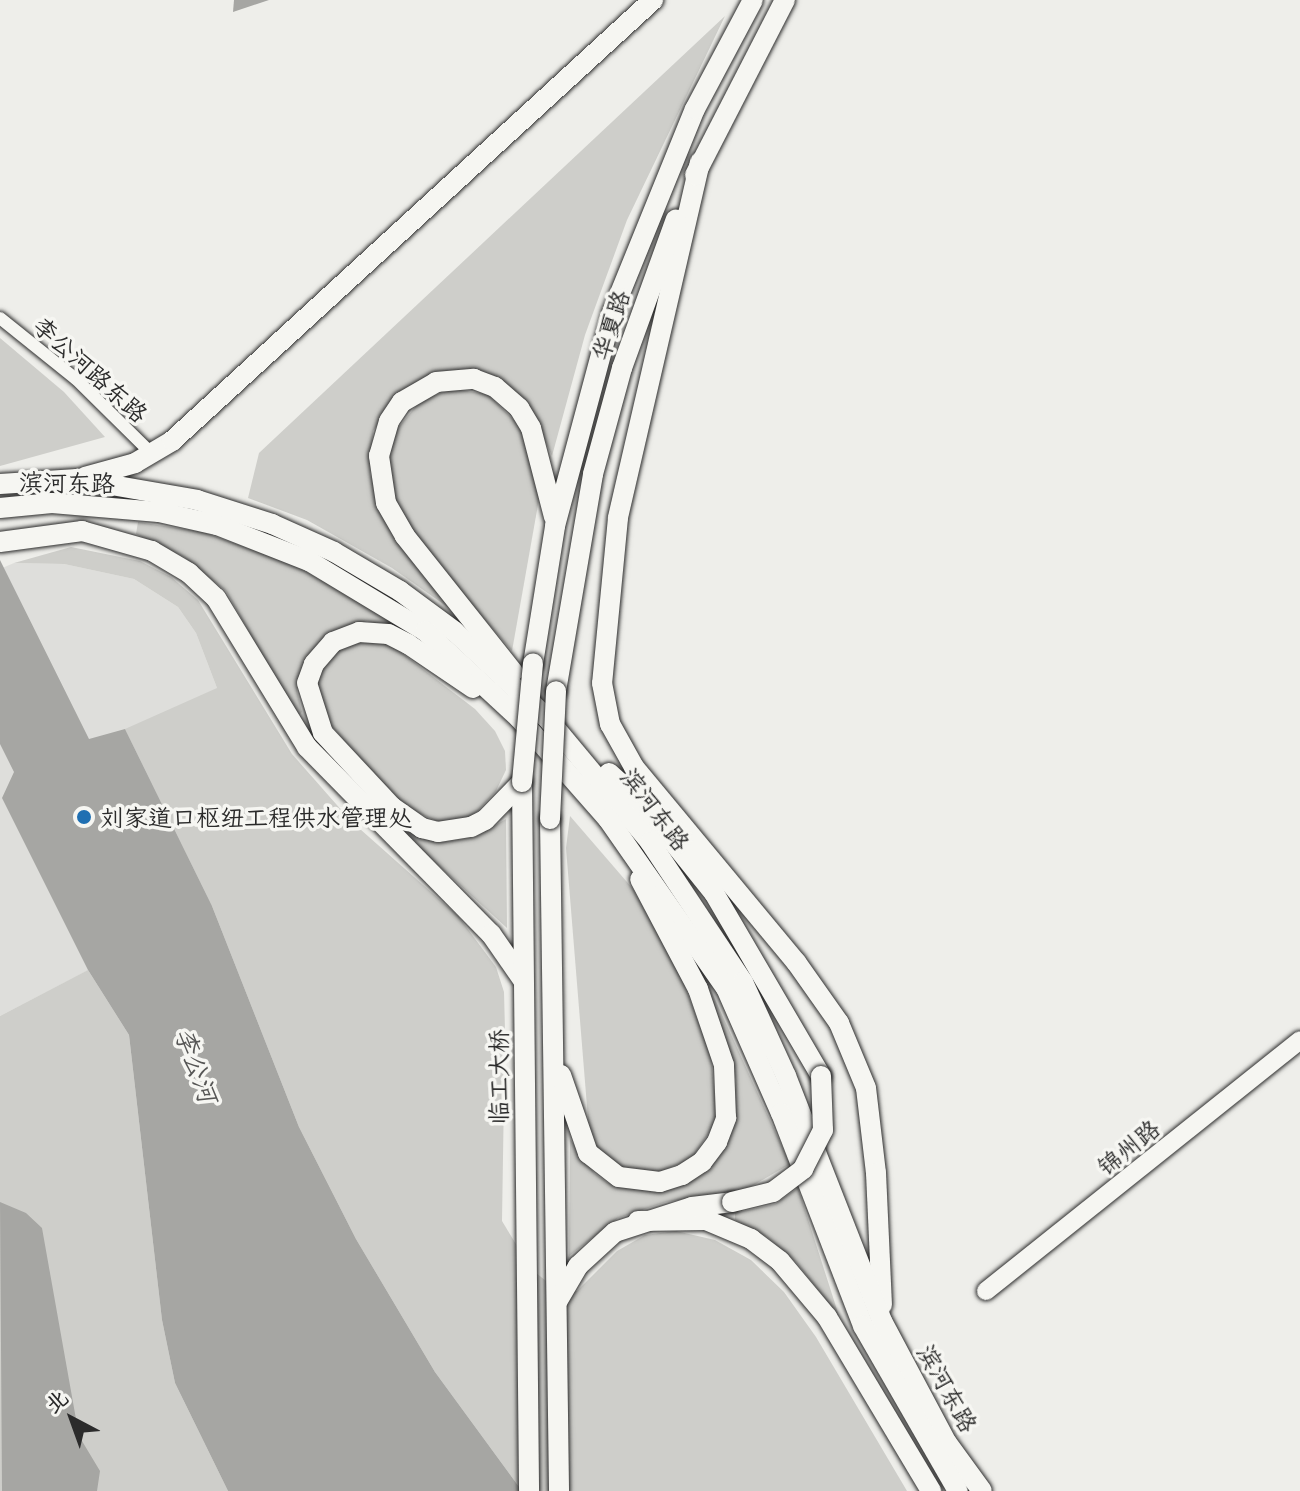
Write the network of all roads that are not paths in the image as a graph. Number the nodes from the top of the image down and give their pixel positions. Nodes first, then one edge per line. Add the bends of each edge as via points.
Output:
1 (653, 0) edge
2 (753, 0) edge
3 (785, 0) edge
4 (700, 162) junction
5 (0, 318) edge
6 (152, 454) junction
7 (77, 479) junction
8 (0, 484) edge
9 (0, 508) edge
10 (555, 526) junction
11 (0, 542) edge
12 (533, 664) joint
13 (546, 717) junction
14 (519, 718) junction
15 (574, 747) junction
16 (522, 782) junction
17 (608, 819) junction
18 (523, 980) junction
19 (1300, 1040) edge
20 (553, 1050) junction
21 (638, 1221) junction
22 (986, 1291) dead end
23 (557, 1302) junction
24 (882, 1321) junction
25 (529, 1491) edge
26 (559, 1491) edge
27 (931, 1491) edge
28 (958, 1491) edge
29 (982, 1491) edge

1 - 6 main road via 183,432
2 - 10 main road, 华夏路 via 650,210 580,418
3 - 4 main road, 华夏路
4 - 20 main road, 华夏路, bridge via 618,383 574,566 556,691 550,819
4 - 24 main road via 618,518 602,683 610,724 634,767 796,962 839,1023 866,1088 876,1173
5 - 6 street, 李公河路东路 via 76,379
6 - 7 main road
7 - 8 main road, 滨河东路
7 - 13 main road, 滨河东路 via 197,500 334,552 454,631
9 - 14 main road, 滨河东路 via 52,503 159,512 217,525 309,561 425,631
10 - 12 main road, 华夏路
10 - 13 main road via 540,450 508,397 474,379 454,378 418,389 402,402 381,440 379,475 386,503 405,536
11 - 18 main road via 82,531 152,551 189,573 216,598 307,747 373,820 491,934
12 - 16 main road, 临工大桥, bridge
13 - 15 main road, 滨河东路
14 - 16 main road via 388,634 359,632 333,642 314,664 307,683 323,733 392,807 422,828 438,832 478,823
14 - 17 main road, 滨河东路
15 - 21 main road, bridge via 641,802 697,870 762,970 821,1076 823,1130 803,1169 773,1192
15 - 24 main road, 滨河东路 via 650,842 743,982 786,1076
16 - 18 main road, 临工大桥
17 - 20 main road via 698,989 724,1065 726,1118 717,1142 702,1162 660,1182 638,1182 601,1167 580,1136
17 - 28 main road, 滨河东路 via 726,988 781,1113 863,1326
18 - 25 main road, 临工大桥
19 - 22 street, 锦州路
20 - 23 main road
21 - 23 main road via 596,1246
21 - 27 main road via 706,1220 751,1239 780,1261 827,1317
23 - 26 main road
24 - 29 main road, 滨河东路 via 947,1443

